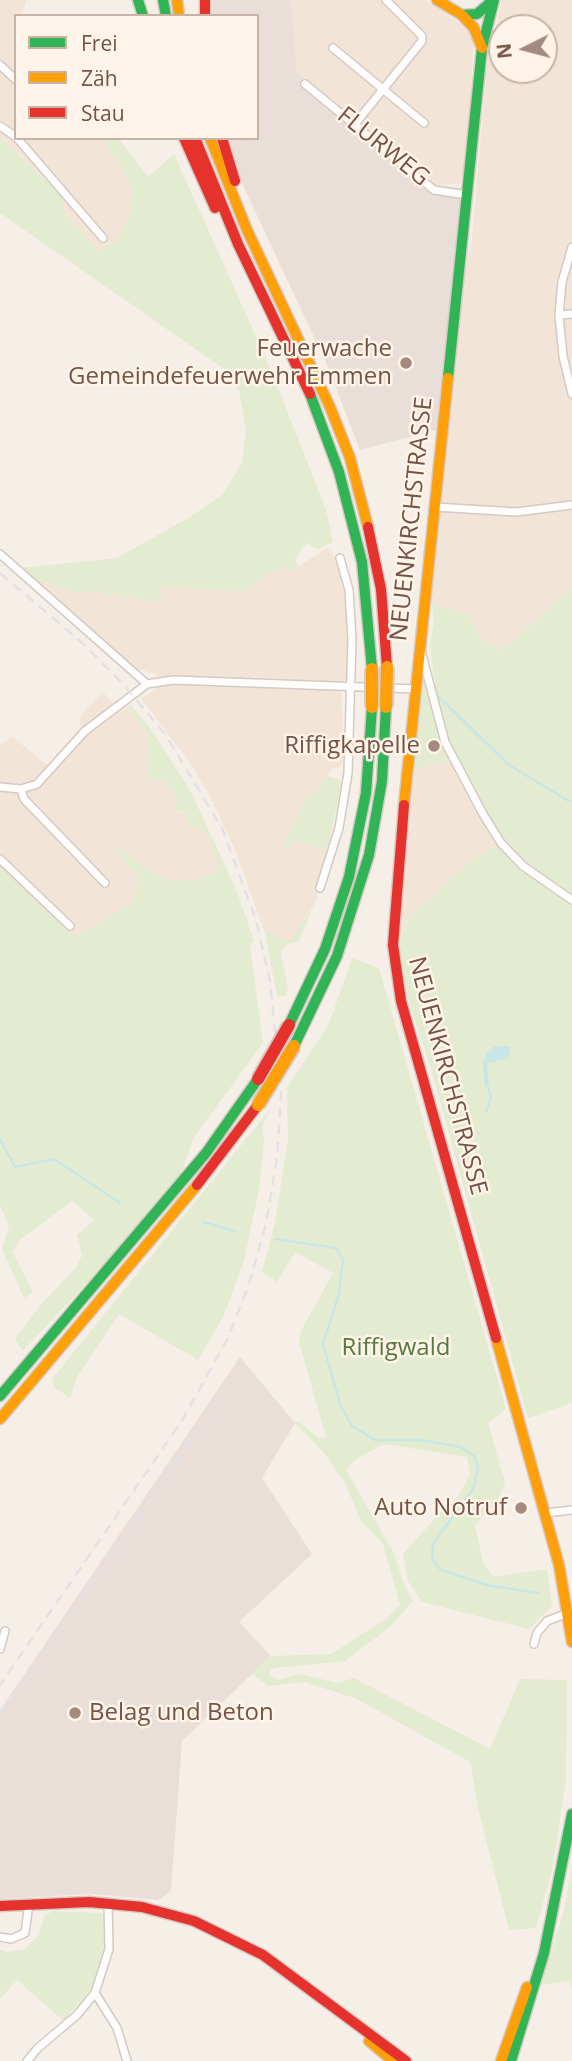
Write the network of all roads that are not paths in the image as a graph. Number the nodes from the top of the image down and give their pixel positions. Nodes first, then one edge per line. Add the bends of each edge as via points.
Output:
1 (386, 0) edge
2 (437, 0) edge
3 (493, 0) edge
4 (462, 15) junction
5 (333, 48) dead end
6 (482, 48) junction
7 (0, 65) edge
8 (14, 78) edge
9 (305, 84) dead end
10 (383, 90) junction
11 (424, 123) dead end
12 (355, 124) junction
13 (18, 140) edge
14 (185, 140) edge
15 (196, 140) edge
16 (211, 140) edge
17 (223, 140) edge
18 (467, 195) junction
19 (103, 238) dead end
20 (238, 244) junction
21 (572, 247) edge
22 (289, 313) junction
23 (572, 314) edge
24 (559, 315) junction
25 (572, 394) edge
26 (572, 505) edge
27 (435, 507) junction
28 (0, 554) edge
29 (340, 558) dead end
30 (420, 647) junction
31 (147, 684) junction
32 (351, 687) junction
33 (416, 689) junction
34 (0, 787) edge
35 (21, 789) junction
36 (0, 859) edge
37 (105, 883) dead end
38 (320, 888) dead end
39 (572, 900) edge
40 (70, 926) dead end
41 (0, 1396) edge
42 (0, 1419) edge
43 (572, 1510) edge
44 (546, 1513) junction
45 (568, 1613) junction
46 (5, 1631) dead end
47 (572, 1642) edge
48 (534, 1644) dead end
49 (0, 1649) edge
50 (572, 1814) edge
51 (29, 1903) junction
52 (108, 1903) junction
53 (0, 1906) edge
54 (549, 1929) junction
55 (0, 1937) edge
56 (95, 1993) junction
57 (355, 2025) junction
58 (27, 2061) edge
59 (127, 2061) edge
60 (393, 2061) edge
61 (406, 2061) edge
62 (502, 2061) edge
63 (510, 2061) edge

1 - 10 street via 422,38
2 - 4 main road
3 - 4 main road via 477,15
3 - 6 main road, NEUENKIRCHSTRASSE
4 - 6 main road via 474,28
5 - 10 street
6 - 18 main road, NEUENKIRCHSTRASSE
7 - 8 street
9 - 12 street, FLURWEG
10 - 11 street
10 - 12 street
12 - 18 street, FLURWEG via 434,190
13 - 19 street
14 - 20 main road via 206,194
15 - 20 main road
16 - 22 main road via 247,230
17 - 22 main road
18 - 27 main road, NEUENKIRCHSTRASSE
20 - 41 main road, bridge via 310,394 339,472 362,562 372,707 366,793 349,877 325,948 258,1079 206,1153
21 - 24 street
22 - 42 main road, bridge via 330,407 363,500 381,589 386,707 379,804 363,877 337,956 294,1046 258,1105 217,1162
23 - 24 street
24 - 25 street
26 - 27 street via 516,512
27 - 30 main road, NEUENKIRCHSTRASSE
28 - 31 street
29 - 32 street via 349,590
30 - 33 main road, NEUENKIRCHSTRASSE
30 - 39 street via 445,742 482,814 523,866
31 - 32 street via 173,680
31 - 35 street via 78,738 37,784
32 - 33 street
32 - 38 street via 346,795
33 - 44 main road, NEUENKIRCHSTRASSE via 393,920 395,968
34 - 35 street
35 - 37 street via 24,799
36 - 40 street
43 - 44 street
44 - 45 main road, NEUENKIRCHSTRASSE
45 - 47 main road, NEUENKIRCHSTRASSE
45 - 48 street via 547,1621
46 - 49 street
50 - 54 main road
51 - 52 main road
51 - 53 main road
51 - 55 street via 25,1933 16,1939
52 - 56 street via 108,1948
52 - 57 main road via 174,1915 226,1935 275,1963
54 - 62 main road
54 - 63 main road
56 - 58 street
56 - 59 street via 117,2028
57 - 60 main road
57 - 61 main road

